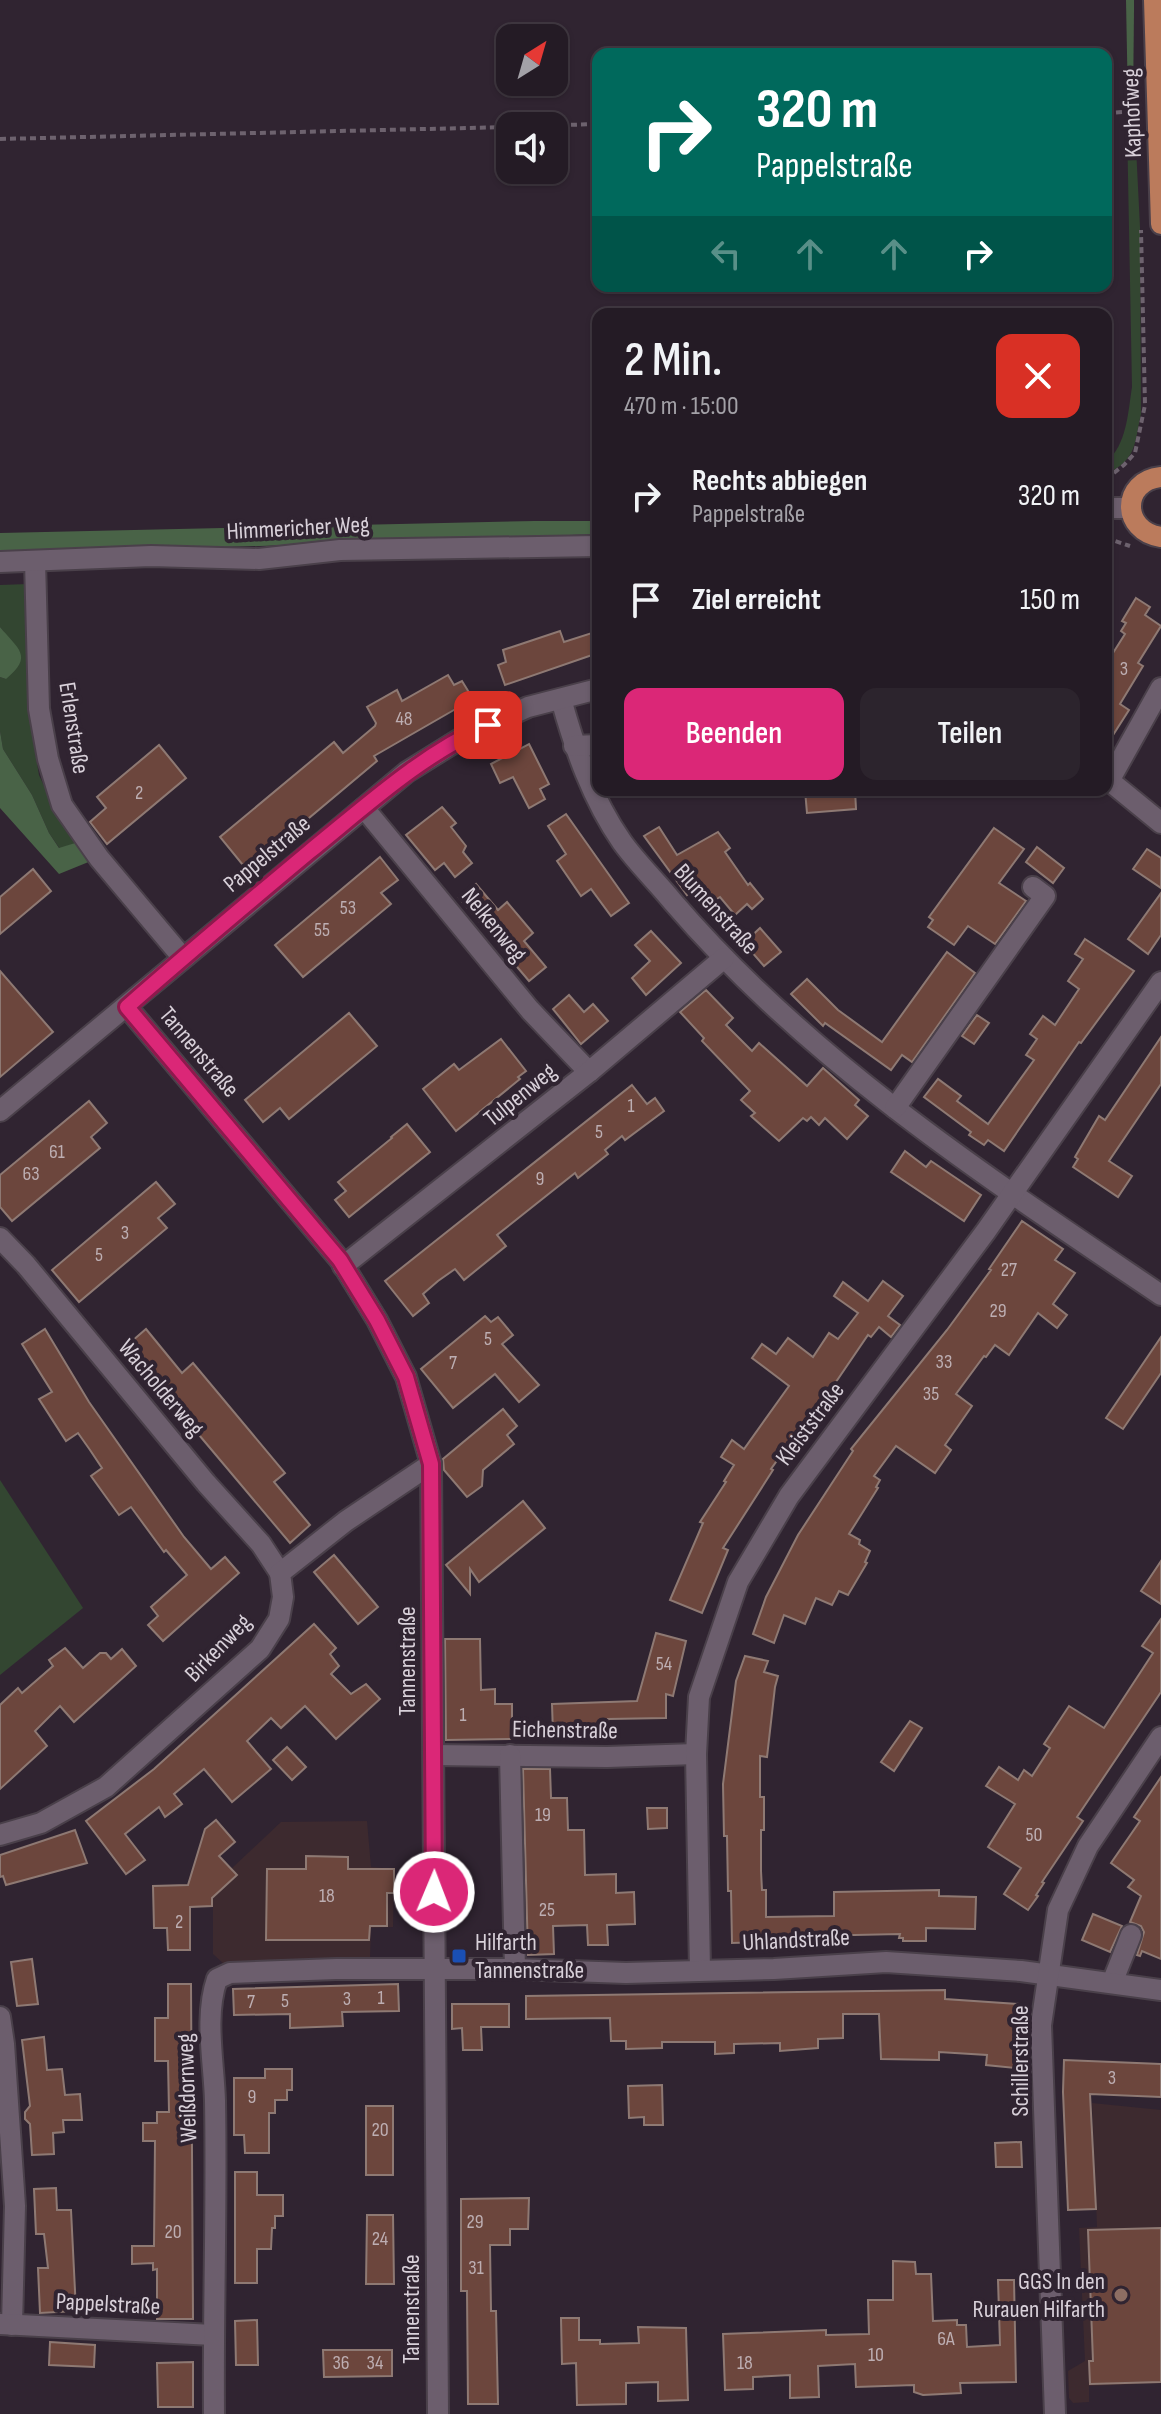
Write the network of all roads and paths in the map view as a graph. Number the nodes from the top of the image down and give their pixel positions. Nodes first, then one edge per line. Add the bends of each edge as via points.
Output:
1 (1154, 0) edge
2 (1157, 110) junction
3 (1112, 113) edge
4 (592, 124) edge
5 (568, 125) edge
6 (496, 127) edge
7 (0, 139) edge
8 (1151, 222) edge
9 (1112, 474) edge
10 (1161, 477) edge
11 (1112, 507) edge
12 (1130, 508) junction
13 (1161, 537) edge
14 (592, 546) edge
15 (35, 561) junction
16 (0, 562) edge
17 (1161, 688) edge
18 (592, 691) edge
19 (561, 699) junction
20 (592, 745) edge
21 (574, 746) junction
22 (1112, 771) edge
23 (1112, 784) edge
24 (592, 789) edge
25 (596, 796) edge
26 (364, 808) junction
27 (1161, 823) edge
28 (1033, 887) dead end
29 (183, 958) junction
30 (724, 958) junction
31 (1161, 982) edge
32 (127, 1007) junction
33 (589, 1072) junction
34 (895, 1108) junction
35 (0, 1111) edge
36 (1011, 1194) junction
37 (0, 1238) edge
38 (343, 1266) junction
39 (1161, 1295) edge
40 (431, 1464) junction
41 (280, 1573) junction
42 (1161, 1737) edge
43 (696, 1754) junction
44 (434, 1755) junction
45 (510, 1755) junction
46 (0, 1835) edge
47 (1131, 1935) dead end
48 (433, 1969) junction
49 (515, 1969) junction
50 (700, 1970) junction
51 (1049, 1976) junction
52 (1112, 1983) junction
53 (1161, 1990) edge
54 (0, 2017) edge
55 (6, 2324) edge
56 (213, 2335) junction
57 (214, 2414) edge
58 (438, 2414) edge
59 (1055, 2414) edge

1 - 2 main road, Kaphofweg
2 - 3 path
2 - 8 main road, Kaphofweg
4 - 5 path
6 - 7 path
8 - 9 path via 1145,405 1135,453
10 - 12 main road via 1140,485
11 - 12 street
12 - 13 main road via 1139,528
14 - 15 street, Himmericher Weg
15 - 16 street, Himmericher Weg
15 - 29 street, Erlenstraße via 39,709 62,805
17 - 22 street
18 - 19 street, Pappelstraße
19 - 21 street, Blumenstraße
19 - 26 street, Pappelstraße via 528,707 468,734 407,772
20 - 21 street
21 - 24 street, Blumenstraße
23 - 27 street
25 - 30 street, Blumenstraße via 622,842
26 - 29 street, Pappelstraße
26 - 33 street, Nelkenweg via 530,1010
28 - 34 street via 1045,896
29 - 32 street, Pappelstraße
30 - 33 street, Tulpenweg
30 - 34 street, Blumenstraße via 774,1008
31 - 36 street, Kleiststraße
32 - 35 street, Pappelstraße
32 - 38 street, Tannenstraße
33 - 38 street, Tulpenweg
34 - 36 street, Blumenstraße
36 - 39 street, Blumenstraße
36 - 43 street, Kleiststraße via 789,1496 738,1582 699,1697
37 - 41 street, Wacholderweg via 261,1544
38 - 40 street, Tannenstraße via 406,1377
40 - 41 street
40 - 44 street, Tannenstraße
41 - 46 street, Birkenweg via 279,1619 260,1649 106,1787 41,1823
42 - 51 street, Schillerstraße via 1088,1846 1058,1910
43 - 45 street, Eichenstraße
43 - 50 street, Kleiststraße
44 - 45 street, Eichenstraße
44 - 48 street, Tannenstraße
45 - 49 street
47 - 52 street
48 - 49 street, Uhlandstraße
48 - 56 street, Weißdornweg via 230,1973 217,1979 211,2022
48 - 58 street, Tannenstraße
49 - 50 street, Uhlandstraße
50 - 51 street, Uhlandstraße via 886,1962
51 - 52 street, Uhlandstraße
51 - 59 street, Schillerstraße via 1041,2025
52 - 53 street, Uhlandstraße
54 - 55 street via 15,2206
55 - 56 street, Pappelstraße
56 - 57 street, Weißdornweg

